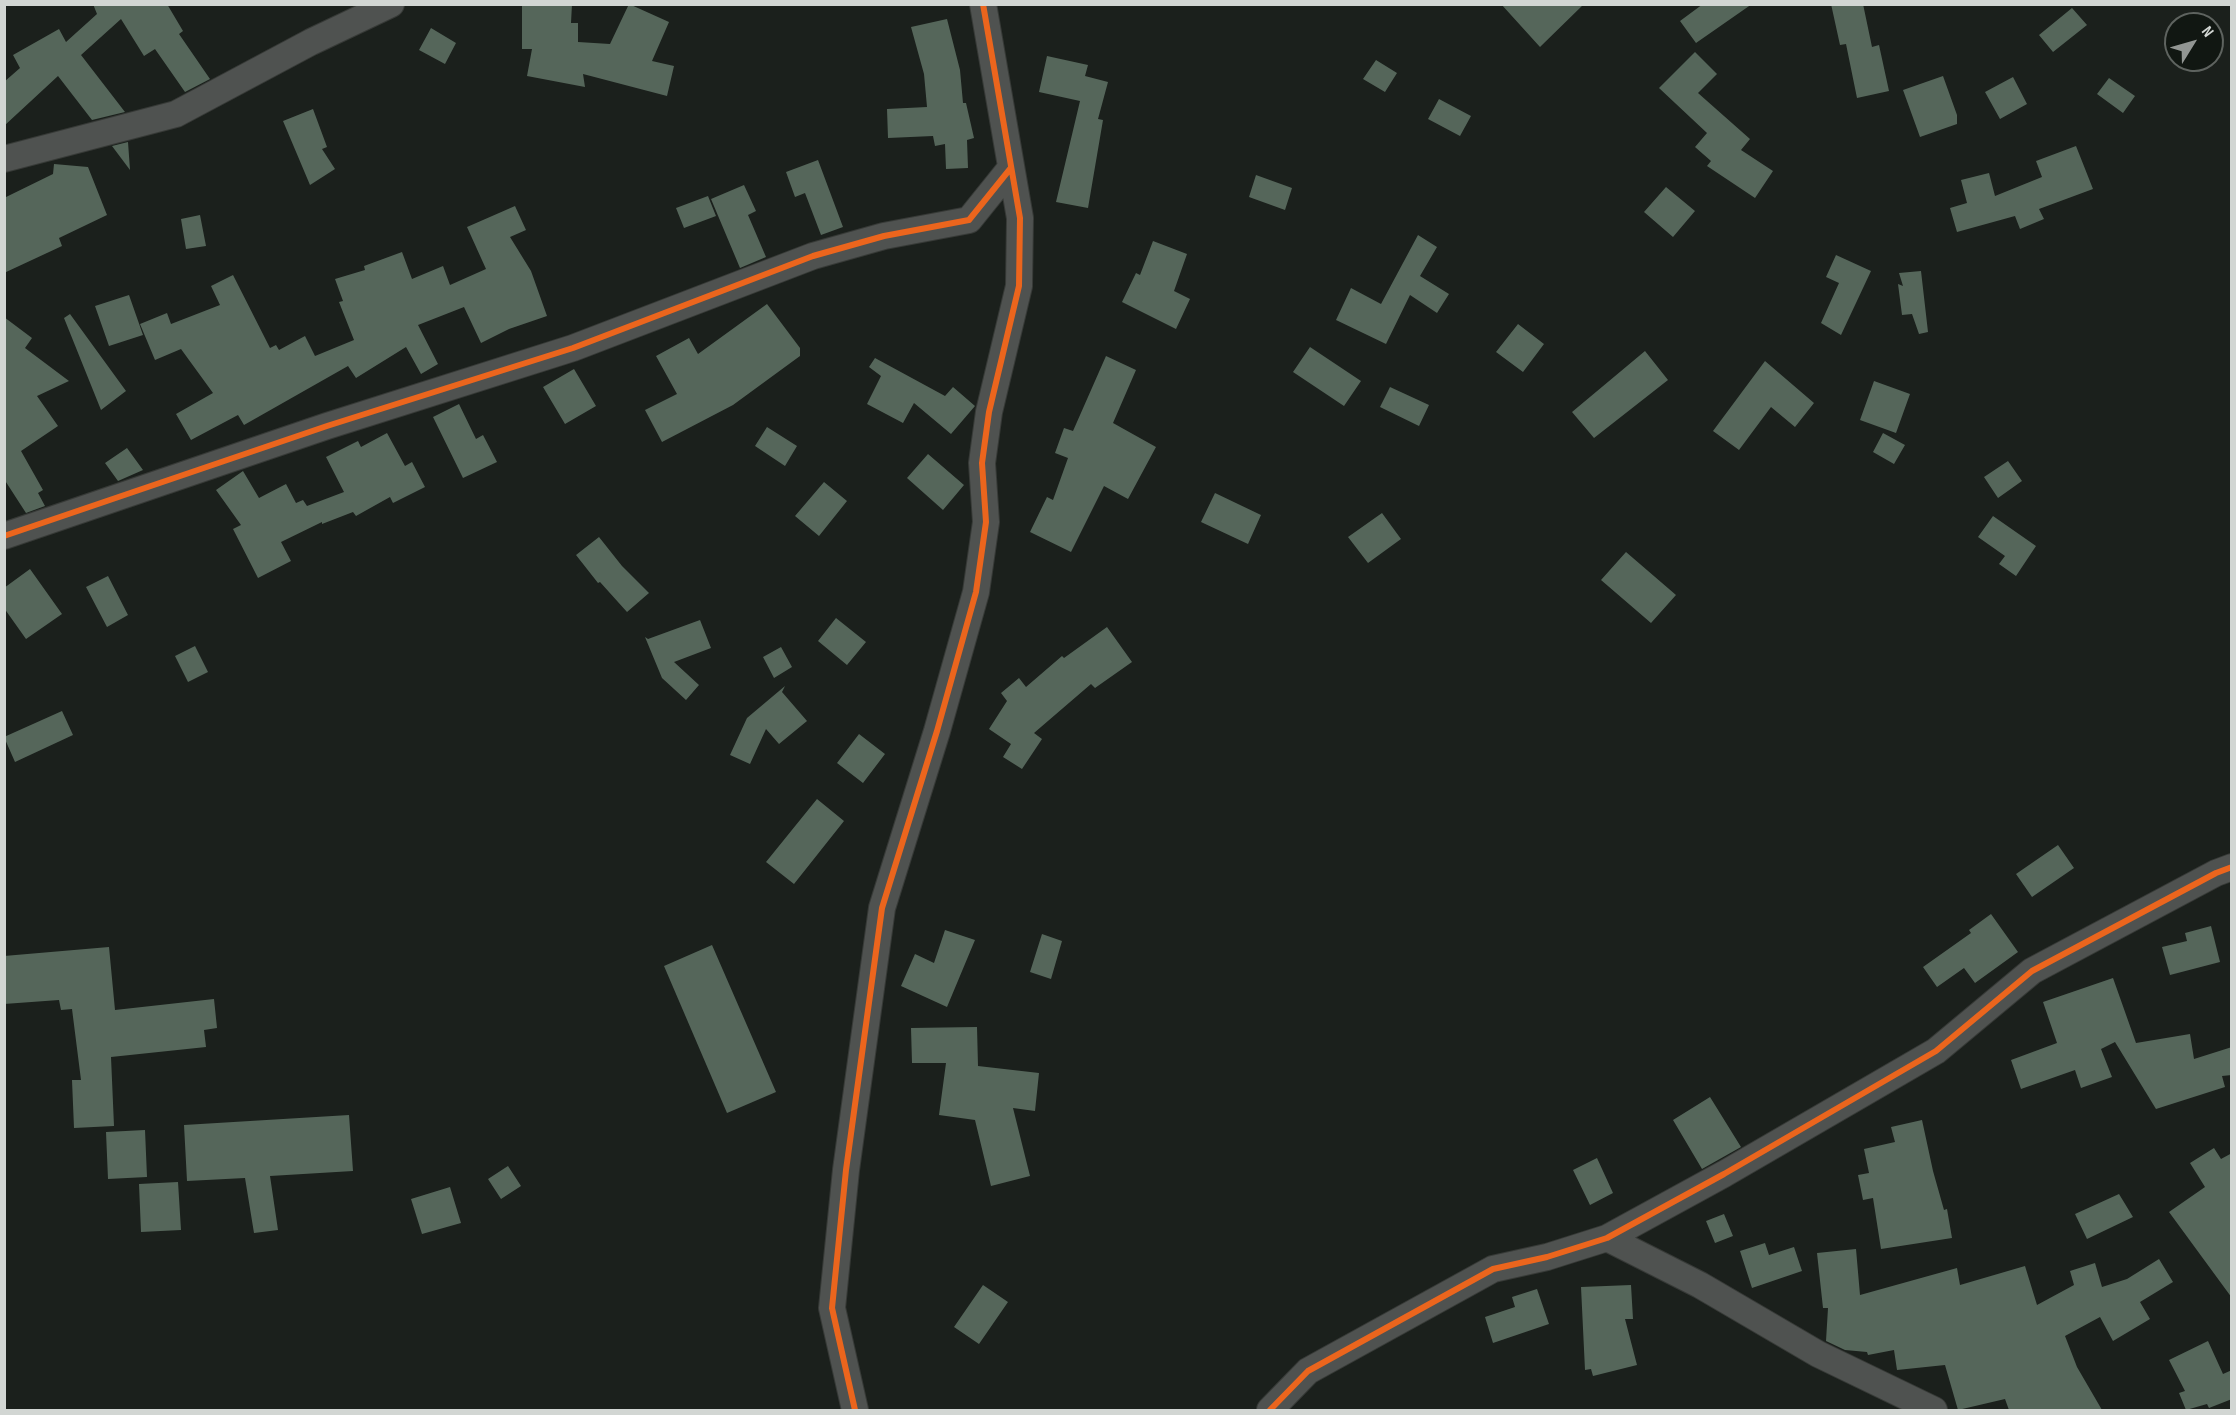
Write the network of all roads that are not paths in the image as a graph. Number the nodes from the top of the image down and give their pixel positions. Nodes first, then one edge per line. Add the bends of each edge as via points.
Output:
1 (392, 4) edge
2 (983, 4) edge
3 (4, 159) edge
4 (1010, 169) junction
5 (4, 536) edge
6 (2232, 867) edge
7 (1607, 1238) junction
8 (853, 1400) edge
9 (835, 1410) edge
10 (1270, 1410) edge
11 (1934, 1410) edge

1 - 3 street via 176,114
2 - 4 street
4 - 5 street via 969,220 884,236 813,256 573,348 327,426
4 - 8 street via 1020,218 1019,286 989,412 982,463 986,522 976,592 882,908 846,1170 832,1308
6 - 7 street via 2032,971 1935,1051
7 - 10 street via 1493,1269 1308,1371
7 - 11 street via 1700,1285 1818,1354
8 - 9 street

